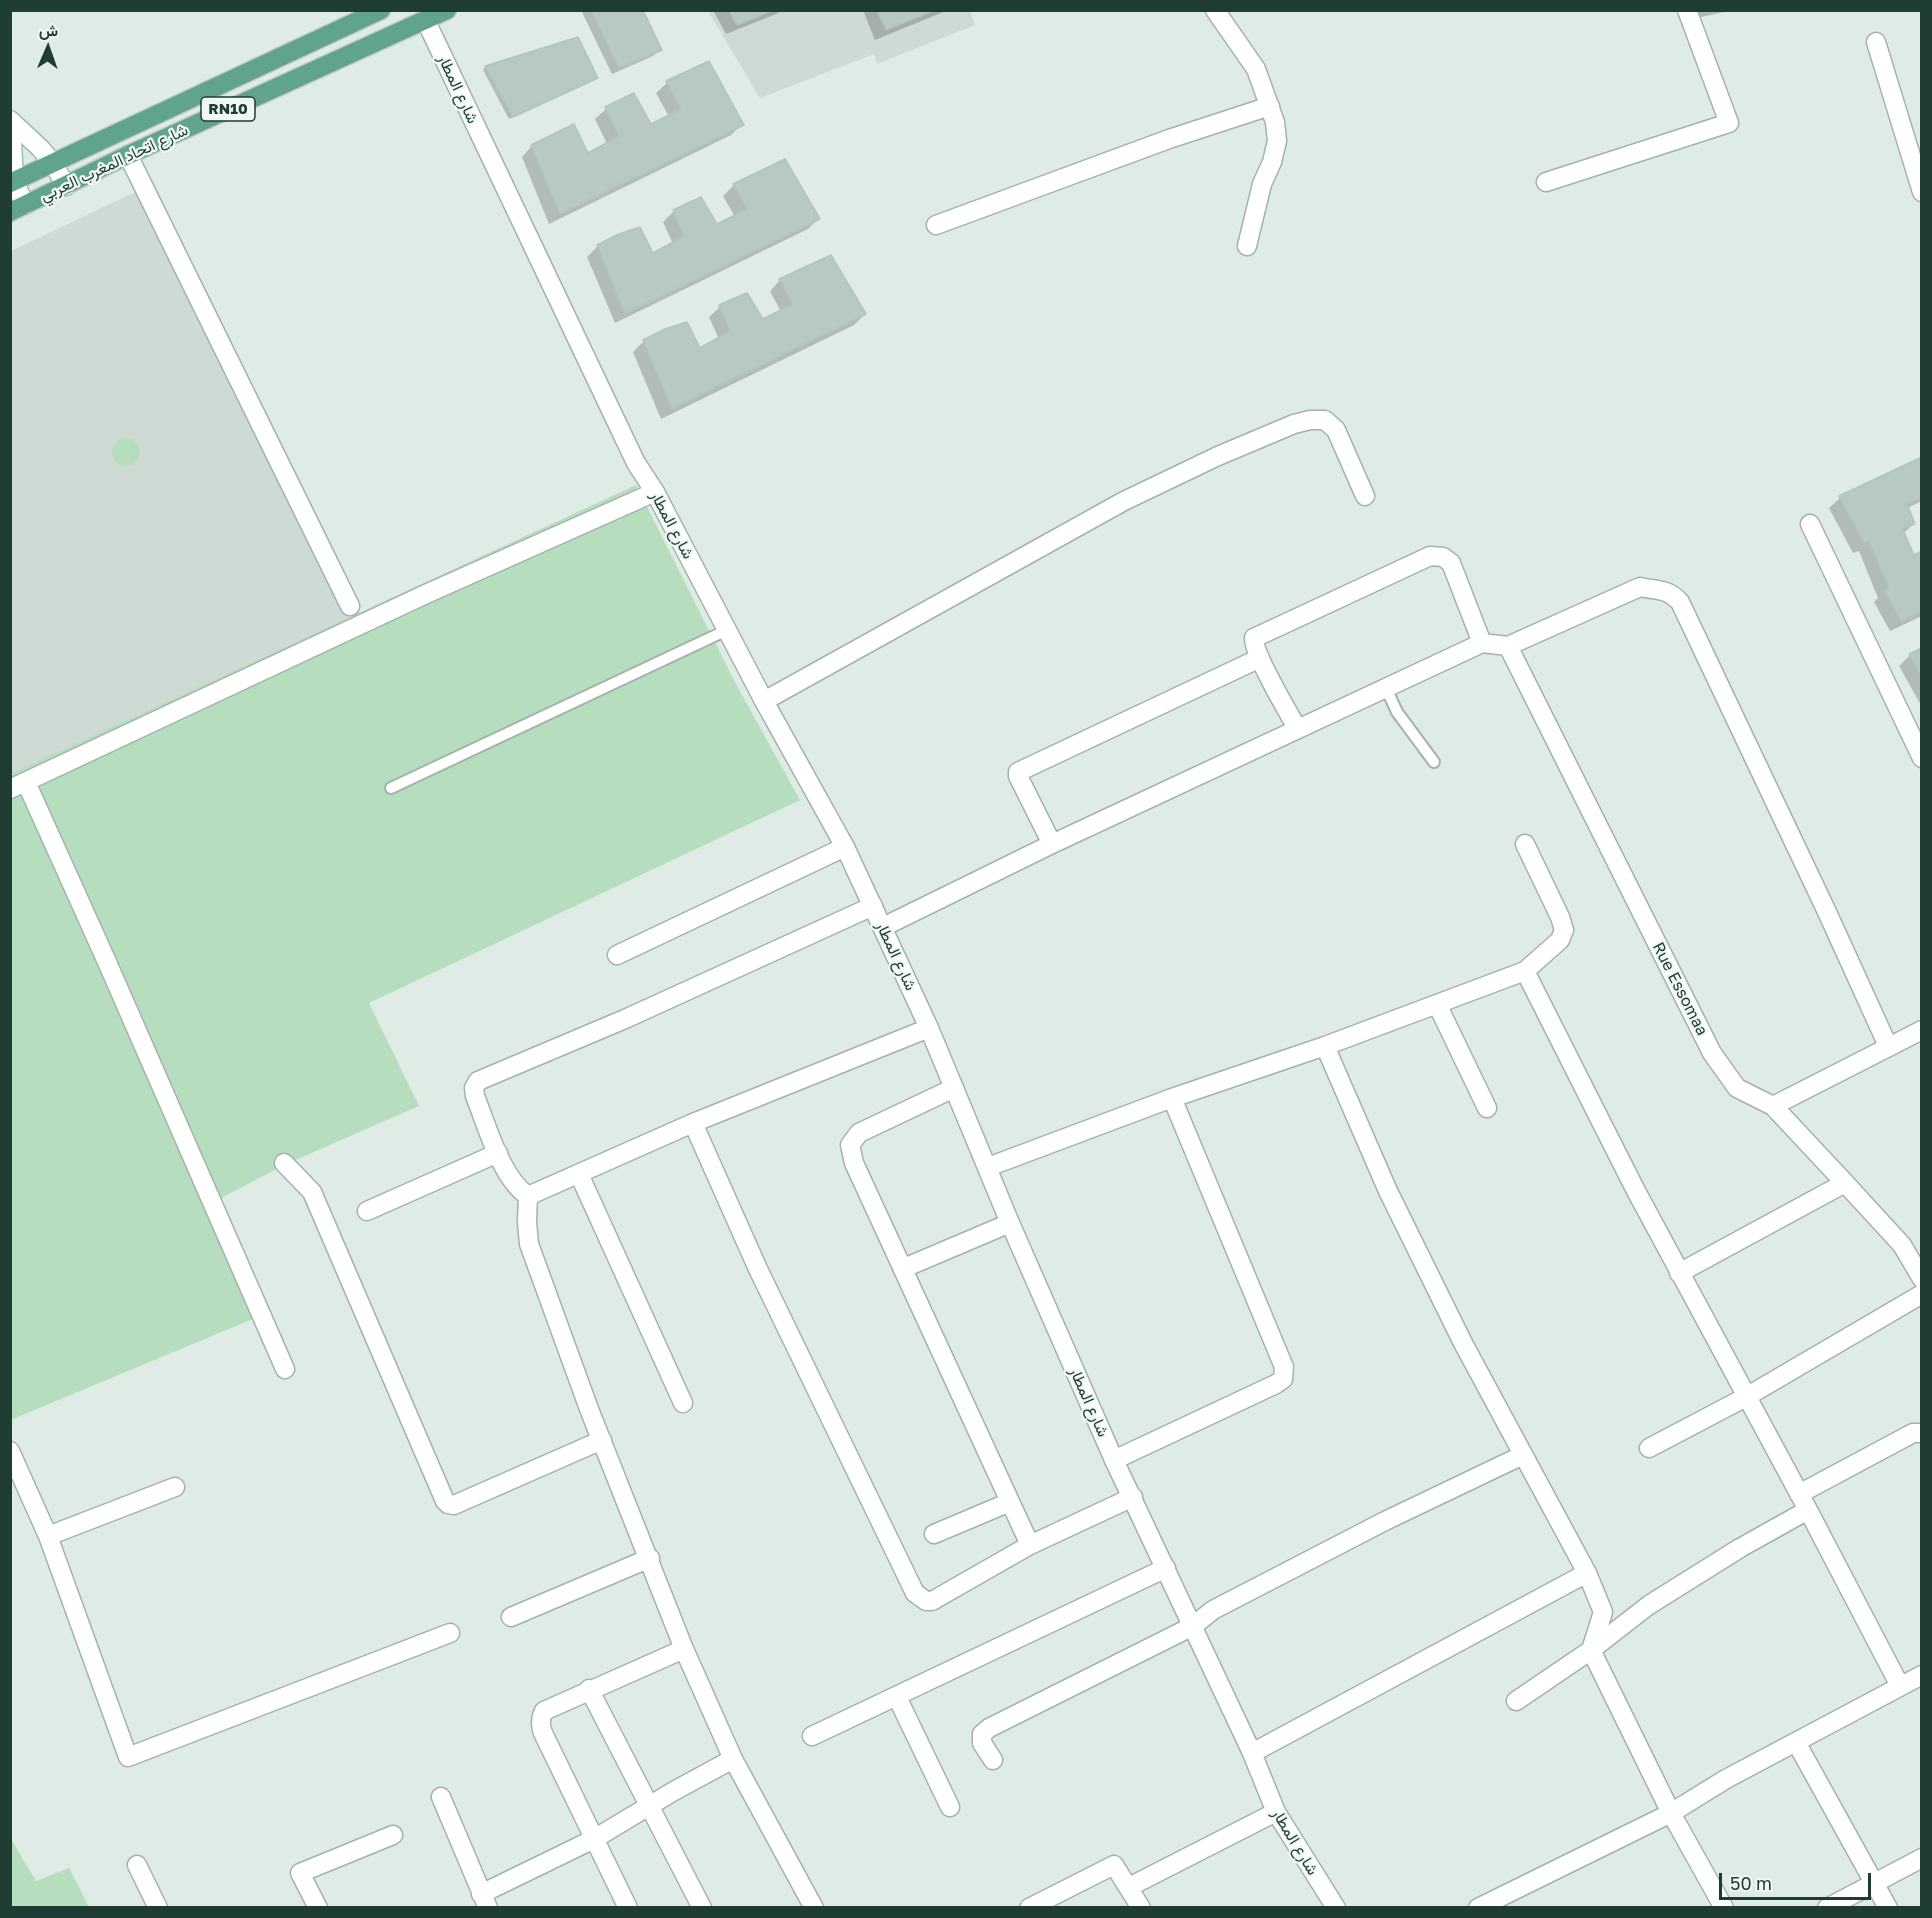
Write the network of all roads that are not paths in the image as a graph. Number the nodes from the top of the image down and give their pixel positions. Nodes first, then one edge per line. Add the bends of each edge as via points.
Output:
1 (381, 10) edge
2 (447, 10) edge
3 (1215, 10) edge
4 (1687, 10) edge
5 (425, 19) junction
6 (1876, 42) dead end
7 (1270, 106) junction
8 (11, 120) edge
9 (128, 155) junction
10 (53, 163) junction
11 (12, 182) edge
12 (1546, 182) dead end
13 (66, 186) junction
14 (1922, 192) edge
15 (18, 208) edge
16 (936, 225) dead end
17 (1247, 246) dead end
18 (655, 492) junction
19 (1365, 496) dead end
20 (1810, 524) dead end
21 (350, 606) dead end
22 (727, 630) junction
23 (1482, 643) junction
24 (1508, 646) junction
25 (1260, 658) junction
26 (1386, 688) junction
27 (764, 701) junction
28 (1297, 728) junction
29 (1922, 758) edge
30 (1434, 762) dead end
31 (18, 785) edge
32 (391, 788) dead end
33 (1052, 844) junction
34 (1525, 844) dead end
35 (845, 847) junction
36 (873, 906) junction
37 (883, 927) junction
38 (617, 955) dead end
39 (1525, 971) junction
40 (1437, 1004) junction
41 (929, 1028) junction
42 (1922, 1030) edge
43 (1325, 1046) junction
44 (1888, 1046) junction
45 (954, 1088) junction
46 (1172, 1098) junction
47 (1773, 1106) junction
48 (1487, 1108) dead end
49 (693, 1124) junction
50 (498, 1153) junction
51 (284, 1163) dead end
52 (988, 1167) junction
53 (579, 1174) junction
54 (1845, 1183) junction
55 (528, 1196) junction
56 (367, 1211) dead end
57 (1010, 1223) junction
58 (904, 1268) junction
59 (1679, 1273) junction
60 (1922, 1279) edge
61 (1922, 1294) edge
62 (285, 1369) dead end
63 (1746, 1397) junction
64 (683, 1403) dead end
65 (1922, 1433) edge
66 (602, 1440) junction
67 (1649, 1448) dead end
68 (10, 1451) edge
69 (1522, 1455) junction
70 (1114, 1460) junction
71 (175, 1487) dead end
72 (1133, 1497) junction
73 (1010, 1502) junction
74 (1804, 1502) junction
75 (934, 1534) dead end
76 (48, 1536) junction
77 (1030, 1545) junction
78 (650, 1558) junction
79 (1166, 1568) junction
80 (1587, 1573) junction
81 (511, 1617) dead end
82 (1193, 1626) junction
83 (450, 1633) dead end
84 (684, 1649) junction
85 (1591, 1650) junction
86 (1922, 1675) edge
87 (1900, 1686) junction
88 (589, 1689) junction
89 (897, 1697) junction
90 (1516, 1701) dead end
91 (812, 1737) dead end
92 (1796, 1742) junction
93 (1252, 1753) junction
94 (733, 1759) junction
95 (993, 1760) dead end
96 (441, 1797) dead end
97 (651, 1806) junction
98 (950, 1807) dead end
99 (1276, 1812) junction
100 (1671, 1813) junction
101 (393, 1835) dead end
102 (594, 1839) junction
103 (1922, 1858) edge
104 (137, 1865) dead end
105 (1875, 1882) junction
106 (1129, 1887) junction
107 (485, 1901) edge
108 (158, 1908) edge
109 (318, 1908) edge
110 (628, 1908) edge
111 (702, 1908) edge
112 (814, 1908) edge
113 (1029, 1908) edge
114 (1141, 1908) edge
115 (1336, 1908) edge
116 (1478, 1908) edge
117 (1724, 1908) edge
118 (1827, 1908) edge
119 (1888, 1908) edge

1 - 10 main road, شارع اتحاد المغرب العربي / RN10
2 - 5 main road, شارع اتحاد المغرب العربي / RN10
3 - 7 street via 1256,69
4 - 12 street via 1728,123
5 - 9 main road, شارع اتحاد المغرب العربي / RN10
5 - 18 street, شارع المطار via 636,463
6 - 14 street
7 - 16 street
7 - 17 street via 1277,141
8 - 10 street
8 - 11 street
9 - 13 main road, شارع اتحاد المغرب العربي / RN10
9 - 21 street
10 - 11 main road, شارع اتحاد المغرب العربي / RN10
10 - 13 street
11 - 15 street
13 - 15 main road, شارع اتحاد المغرب العربي / RN10
18 - 22 street, شارع المطار
18 - 31 street via 426,594
19 - 27 street via 1336,430 1325,420 1294,424 1124,501
20 - 29 street
22 - 27 street, شارع المطار
22 - 32 lane
23 - 24 street
23 - 25 street via 1451,563 1443,556 1430,556 1254,638
23 - 26 street
24 - 44 street via 1640,587 1673,594
24 - 47 street, Rue Essomaa via 1712,1053 1737,1088
25 - 28 street
25 - 33 street via 1018,772
26 - 28 street
26 - 30 lane via 1397,712
27 - 35 street, شارع المطار
28 - 33 street
31 - 62 street via 126,1006
33 - 37 street
34 - 39 street via 1564,930 1560,940
35 - 36 street, شارع المطار
35 - 38 street
36 - 37 street, شارع المطار
36 - 50 street via 625,1019 480,1079 475,1085 475,1096
37 - 41 street, شارع المطار
39 - 40 street
39 - 59 street
40 - 43 street
40 - 48 street
41 - 45 street, شارع المطار
41 - 49 street
42 - 44 street
43 - 46 street
43 - 69 street via 1388,1191
44 - 47 street
45 - 52 street, شارع المطار
45 - 58 street via 865,1130 850,1145 854,1163
46 - 52 street
46 - 70 street via 1284,1367 1283,1379
47 - 54 street, Rue Essomaa
49 - 53 street
49 - 77 street via 758,1269 915,1593 932,1601
50 - 55 street via 514,1185
50 - 56 street
51 - 66 street via 312,1192 448,1504 454,1505
52 - 57 street, شارع المطار
53 - 55 street
53 - 64 street
54 - 59 street
54 - 60 street, Rue Essomaa via 1902,1245
55 - 66 street via 529,1244
57 - 58 street
57 - 70 street, شارع المطار
58 - 73 street
59 - 63 street
61 - 63 street
63 - 67 street
63 - 74 street
65 - 74 street via 1913,1433
66 - 78 street
68 - 76 street
69 - 80 street
69 - 82 street via 1213,1610
70 - 72 street, شارع المطار
71 - 76 street
72 - 77 street
72 - 79 street, شارع المطار
73 - 75 street
73 - 77 street
74 - 85 street via 1649,1605
74 - 87 street
76 - 83 street via 128,1757
78 - 81 street
78 - 84 street
79 - 82 street, شارع المطار
79 - 89 street
80 - 85 street via 1603,1612
80 - 93 street
82 - 93 street, شارع المطار
82 - 95 street via 989,1728 982,1734 982,1743
84 - 88 street
84 - 94 street
85 - 90 street
85 - 100 street
86 - 87 street
87 - 92 street
88 - 97 street
88 - 102 street via 544,1711 540,1725
89 - 91 street
89 - 98 street
92 - 100 street
92 - 105 street
93 - 99 street, شارع المطار
94 - 97 street
94 - 112 street
96 - 107 street
97 - 102 street
97 - 111 street
99 - 106 street
99 - 115 street, شارع المطار
100 - 116 street
100 - 117 street
101 - 109 street via 300,1873
102 - 107 street
102 - 110 street
103 - 105 street
104 - 108 street
105 - 118 street
105 - 119 street
106 - 113 street via 1114,1865
106 - 114 street

